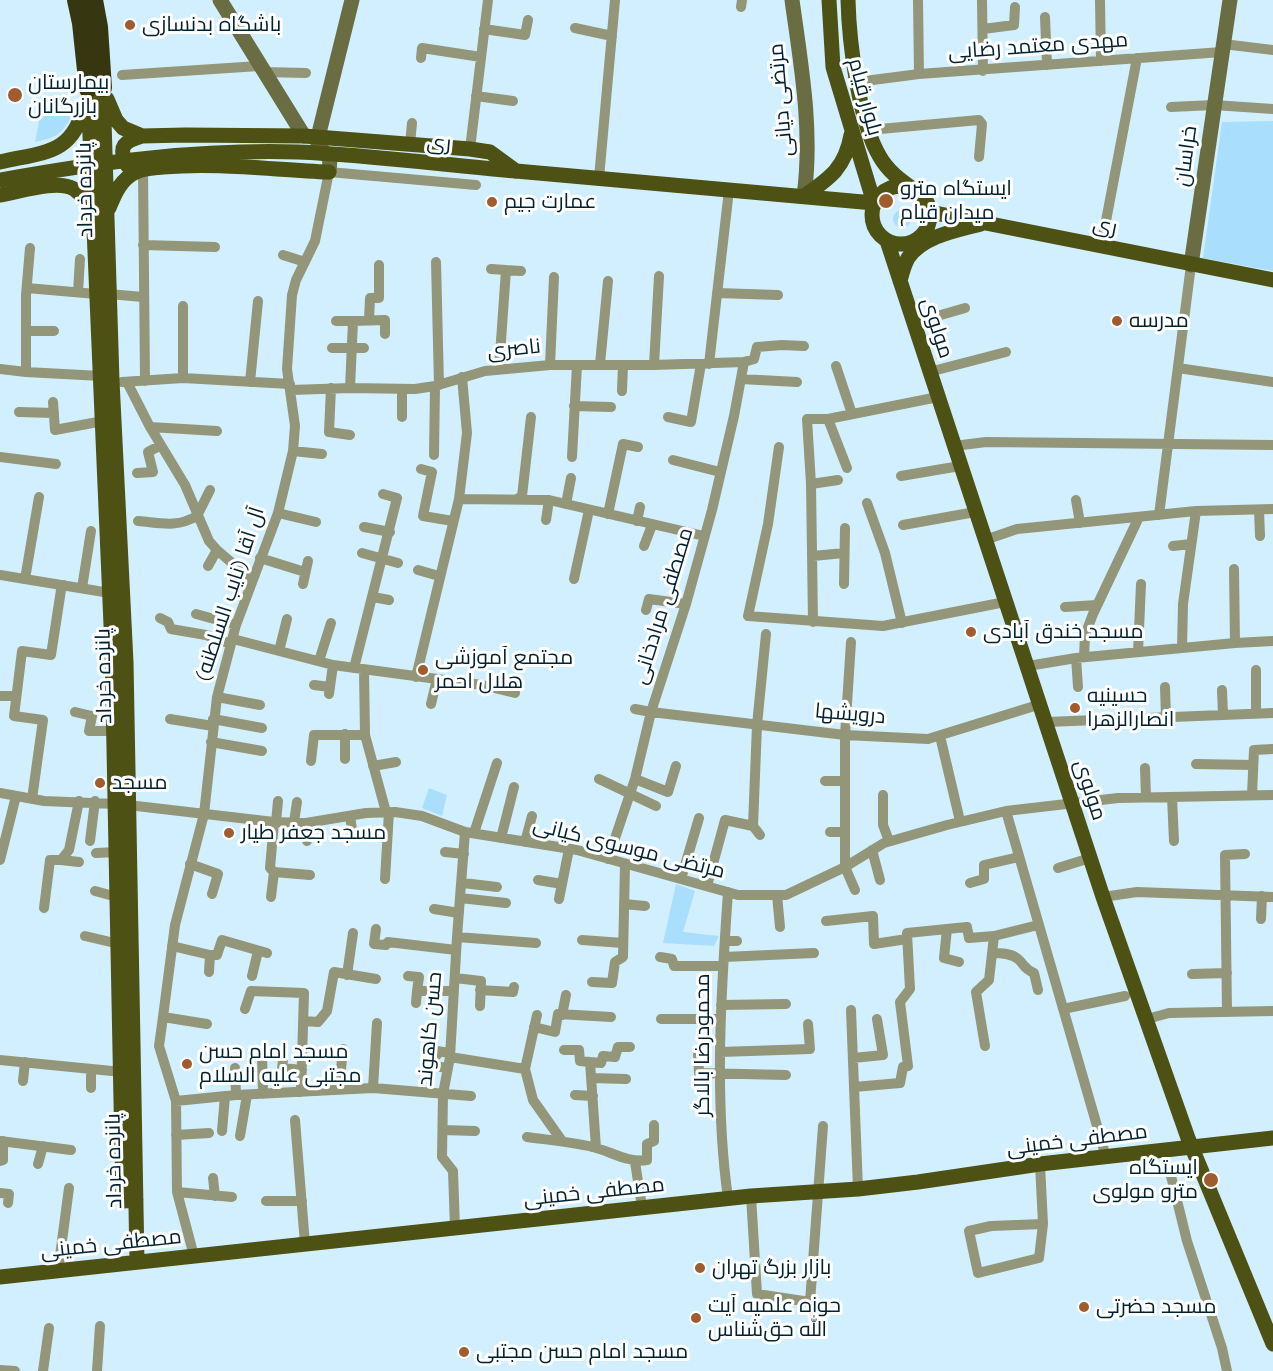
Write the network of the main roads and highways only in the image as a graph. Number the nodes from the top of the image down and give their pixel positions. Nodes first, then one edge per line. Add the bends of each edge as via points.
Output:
1 (76, 0) edge
2 (94, 0) edge
3 (220, 0) edge
4 (352, 0) edge
5 (792, 0) edge
6 (829, 0) edge
7 (848, 0) edge
8 (1230, 0) edge
9 (96, 88) junction
10 (869, 130) junction
11 (852, 132) junction
12 (142, 136) junction
13 (311, 136) junction
14 (0, 162) edge
15 (143, 169) junction
16 (516, 171) junction
17 (0, 180) edge
18 (913, 189) junction
19 (0, 195) edge
20 (804, 196) junction
21 (874, 203) junction
22 (930, 212) junction
23 (100, 214) junction
24 (984, 223) junction
25 (887, 241) junction
26 (1191, 265) junction
27 (1273, 280) edge
28 (900, 281) junction
29 (113, 380) junction
30 (119, 648) junction
31 (122, 804) junction
32 (125, 969) junction
33 (1273, 1138) edge
34 (1192, 1148) junction
35 (129, 1200) junction
36 (136, 1262) junction
37 (0, 1277) edge
38 (1273, 1344) edge

1 - 9 highway
2 - 9 highway via 99,27
3 - 13 main road via 261,69
4 - 13 main road
5 - 20 main road, مرتضی دیانی via 807,137
6 - 11 main road, بلوار قیام via 833,67
7 - 10 main road, بلوار قیام via 857,82
8 - 26 main road, خراسان
9 - 12 main road via 123,128
9 - 14 main road via 68,140 51,150
9 - 23 main road, پانزده خرداد
10 - 11 main road via 861,135
10 - 18 main road, بلوار قیام via 886,166
11 - 20 main road via 840,166
11 - 21 main road, بلوار قیام
12 - 13 main road
12 - 15 main road via 129,140 122,148 127,165
13 - 15 main road via 330,159 329,172 212,166
13 - 16 main road via 490,152
15 - 23 main road via 130,175
16 - 17 main road, ری, bridge via 316,153 203,153 134,159
16 - 20 main road, ری
18 - 21 main road via 886,189
18 - 22 main road via 921,194
19 - 23 main road via 63,185 74,189
20 - 21 main road, ری
21 - 25 main road via 875,229
22 - 24 main road, ری
22 - 25 main road via 927,228 916,240 900,244
23 - 29 main road, پانزده خرداد via 103,294
24 - 26 main road, ری
24 - 28 main road via 925,244 909,257
25 - 28 main road, مولوی
26 - 27 main road, ری
28 - 34 main road, مولوی via 1103,897
29 - 30 main road, پانزده خرداد
29 - 30 main road, پانزده خرداد via 103,422 110,593
30 - 31 main road, پانزده خرداد
30 - 31 main road, پانزده خرداد via 115,731
31 - 32 main road, پانزده خرداد
31 - 32 main road, پانزده خرداد via 117,897 118,944
32 - 35 main road, پانزده خرداد
32 - 35 main road, پانزده خرداد via 122,1072
33 - 34 main road, مصطفی خمینی
34 - 36 main road, مصطفی خمینی via 858,1189 728,1198
34 - 38 main road, مولوی
35 - 36 main road, پانزده خرداد
36 - 37 main road, مصطفی خمینی

